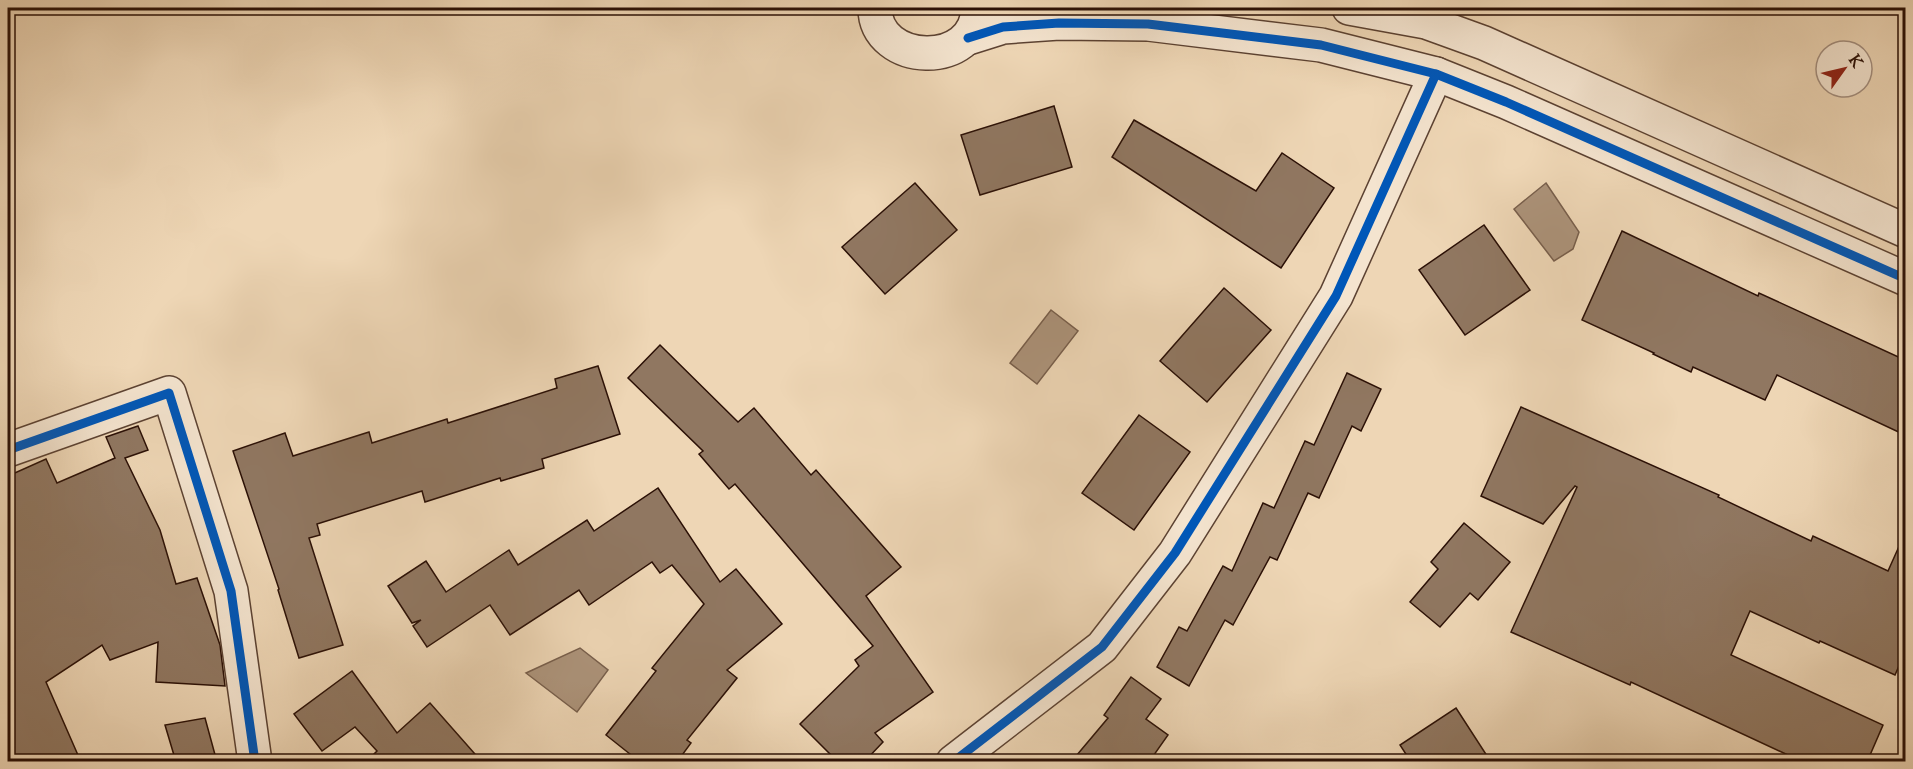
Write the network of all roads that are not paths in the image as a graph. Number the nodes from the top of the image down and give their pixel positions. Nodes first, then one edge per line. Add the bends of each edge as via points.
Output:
1 (875, 8) edge
2 (1349, 8) edge
3 (973, 23) edge
4 (1436, 74) junction
5 (1905, 231) edge
6 (1905, 279) edge
7 (8, 450) edge
8 (255, 762) edge
9 (953, 762) edge

1 - 3 street via 881,29 892,42 925,54 943,52
2 - 5 street via 1426,22 1484,43
3 - 4 street via 1003,27 1148,24 1321,45
4 - 6 street
4 - 9 street via 1336,296 1175,553 1102,647
7 - 8 street via 169,393 231,591

